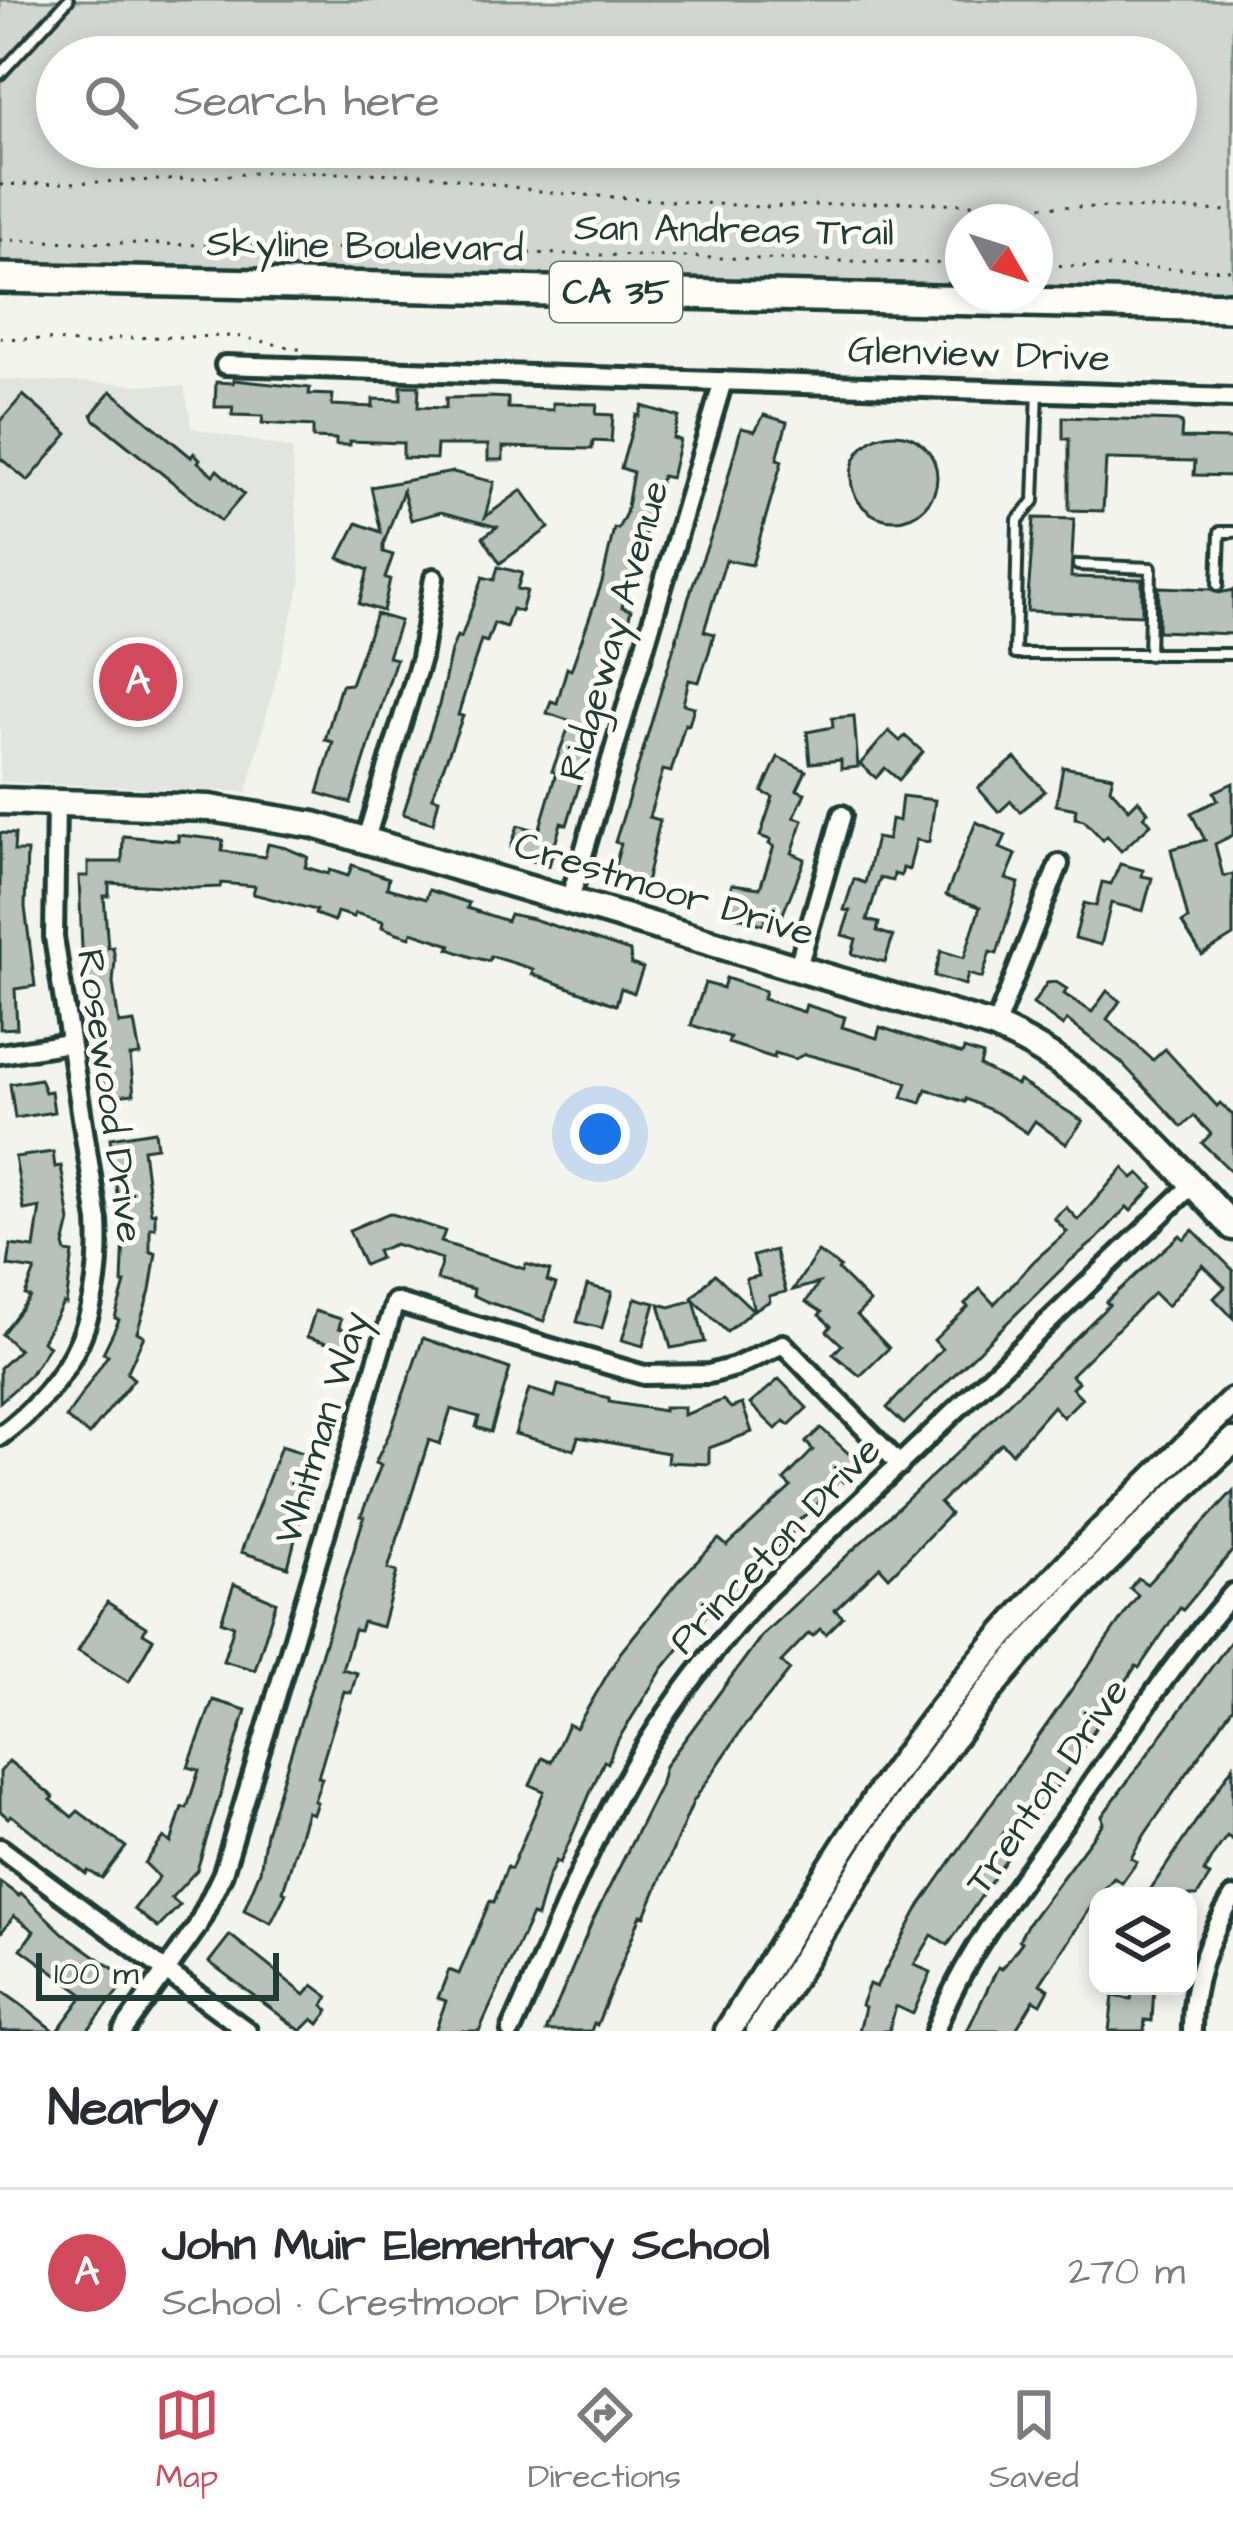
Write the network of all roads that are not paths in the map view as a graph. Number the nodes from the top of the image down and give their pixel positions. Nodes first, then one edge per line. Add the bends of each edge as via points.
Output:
1 (68, 0) edge
2 (0, 74) edge
3 (0, 278) edge
4 (1233, 307) edge
5 (225, 365) dead end
6 (723, 381) junction
7 (1038, 389) junction
8 (1233, 398) edge
9 (1233, 532) edge
10 (1078, 565) dead end
11 (434, 578) dead end
12 (1218, 585) dead end
13 (1149, 655) junction
14 (1233, 655) edge
15 (0, 801) edge
16 (56, 803) junction
17 (842, 815) dead end
18 (365, 839) junction
19 (1059, 864) dead end
20 (569, 899) junction
21 (798, 967) junction
22 (995, 1027) junction
23 (68, 1043) junction
24 (0, 1054) edge
25 (1192, 1184) junction
26 (1233, 1227) edge
27 (1233, 1401) edge
28 (0, 1436) edge
29 (1233, 1441) edge
30 (900, 1465) junction
31 (1233, 1593) edge
32 (0, 1848) edge
33 (1233, 1897) edge
34 (166, 1972) junction
35 (123, 2031) edge
36 (247, 2031) edge
37 (511, 2031) edge
38 (728, 2031) edge
39 (759, 2031) edge
40 (935, 2031) edge
41 (1192, 2031) edge

1 - 2 lane
3 - 4 main road, Skyline Boulevard / CA 35
5 - 6 street
6 - 7 street, Glenview Drive
6 - 20 street, Ridgeway Avenue
7 - 8 street, Glenview Drive
7 - 13 lane via 1034,501 1018,520 1016,654
9 - 12 lane via 1220,532
10 - 13 lane via 1151,568
11 - 18 street via 422,658
13 - 14 lane
15 - 16 main road, Crestmoor Drive
16 - 18 main road, Crestmoor Drive via 264,814
16 - 23 street, Rosewood Drive via 53,921
17 - 21 street
18 - 20 main road, Crestmoor Drive
19 - 22 street
20 - 21 main road, Crestmoor Drive
21 - 22 main road, Crestmoor Drive
22 - 25 main road, Crestmoor Drive via 1076,1070
23 - 24 street
23 - 28 street, Rosewood Drive via 98,1221 95,1298 66,1368
25 - 26 main road, Crestmoor Drive
25 - 30 street, Princeton Drive
27 - 38 main road via 1057,1574 951,1696
29 - 39 main road via 1098,1570 982,1700 890,1825
30 - 34 street, Whitman Way via 783,1344 709,1374 644,1375 395,1302 223,1874
30 - 37 street, Princeton Drive via 761,1596 669,1709 616,1801
31 - 40 street, Trenton Drive via 994,1921
32 - 34 street
33 - 41 street via 1204,1955
34 - 35 street, Whitman Way
34 - 36 street

